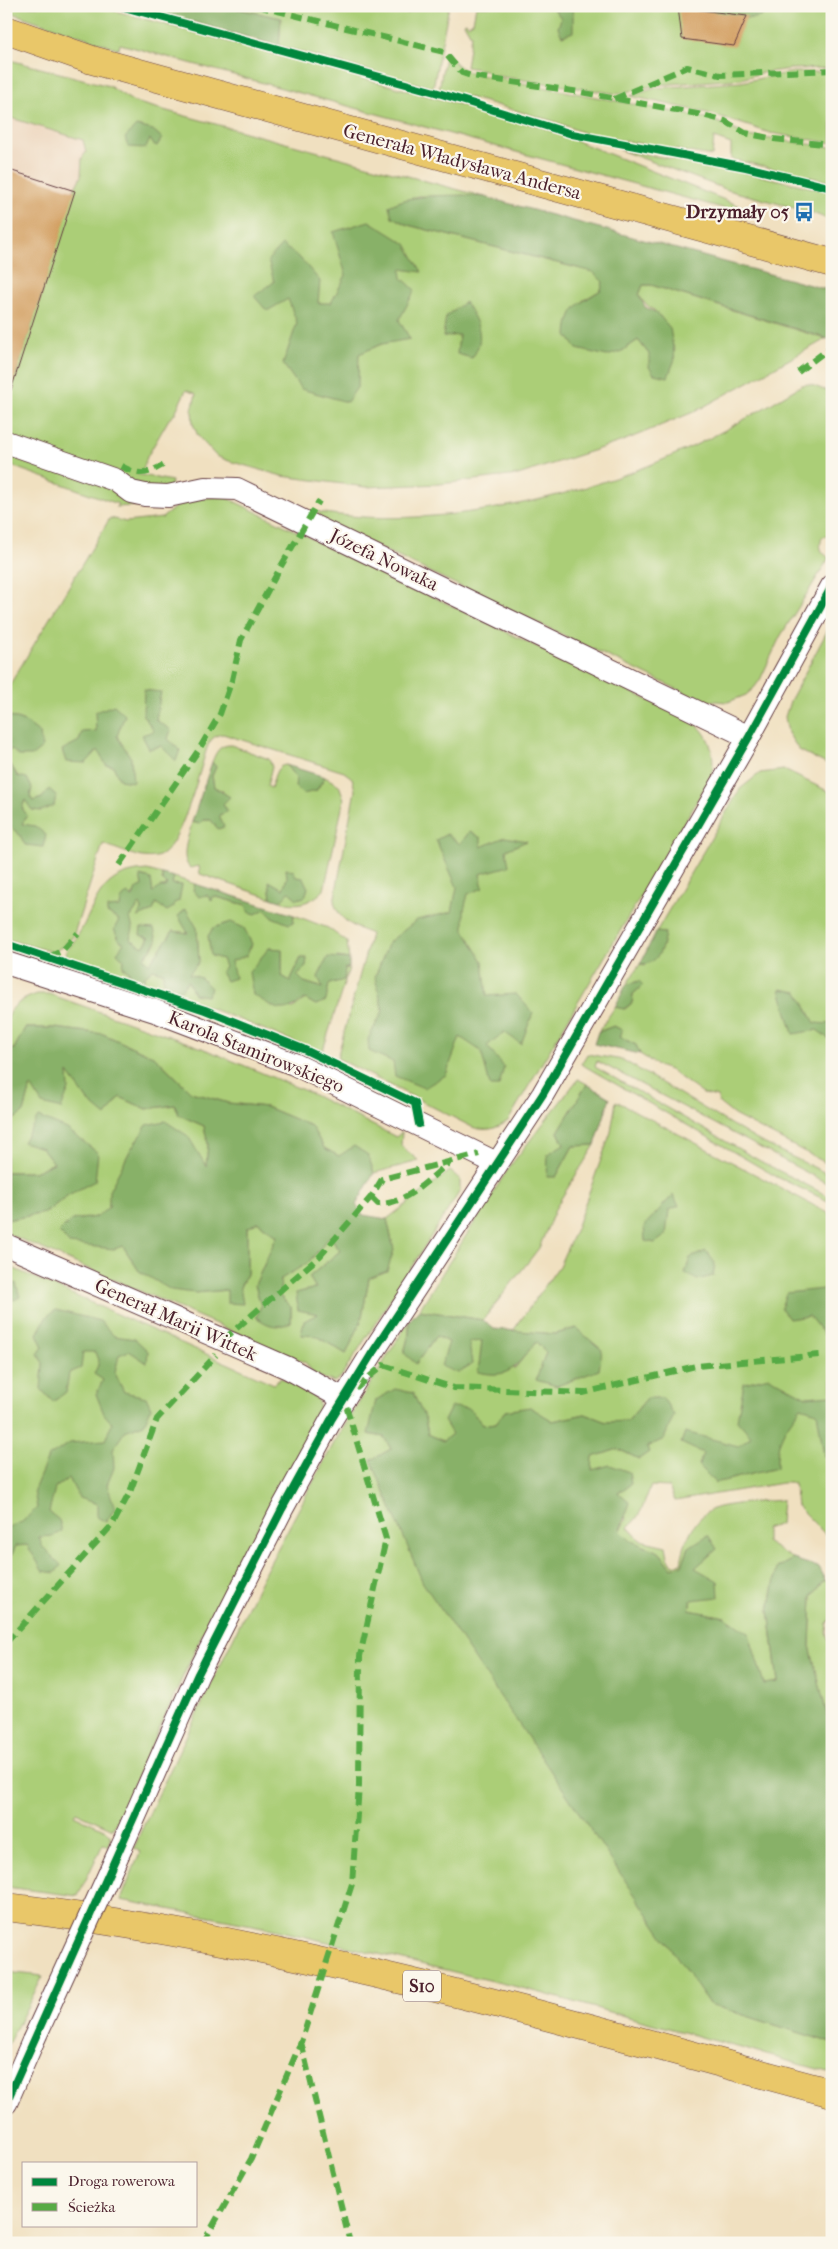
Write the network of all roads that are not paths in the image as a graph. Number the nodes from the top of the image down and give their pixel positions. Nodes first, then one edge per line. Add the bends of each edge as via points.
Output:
1 (6, 30) edge
2 (6, 44) edge
3 (92, 60) junction
4 (832, 263) edge
5 (6, 442) edge
6 (832, 586) edge
7 (749, 738) junction
8 (9, 971) edge
9 (496, 1163) junction
10 (6, 1245) edge
11 (344, 1399) junction
12 (6, 1907) edge
13 (832, 2093) edge
14 (6, 2102) edge

1 - 3 main road, Generała Władysława Andersa
2 - 3 main road, Generała Władysława Andersa
3 - 4 main road, Generała Władysława Andersa
5 - 7 street, Józefa Nowaka via 115,480 131,492 145,495 168,496 206,488 237,489
6 - 7 street
7 - 9 street via 543,1094
8 - 9 street, Karola Stamirowskiego via 155,1011 294,1064
9 - 11 street
10 - 11 street, Generał Marii Wittek via 288,1368
11 - 14 street, bridge via 282,1509 198,1674
12 - 13 main road, S10 via 271,1951 473,1998

